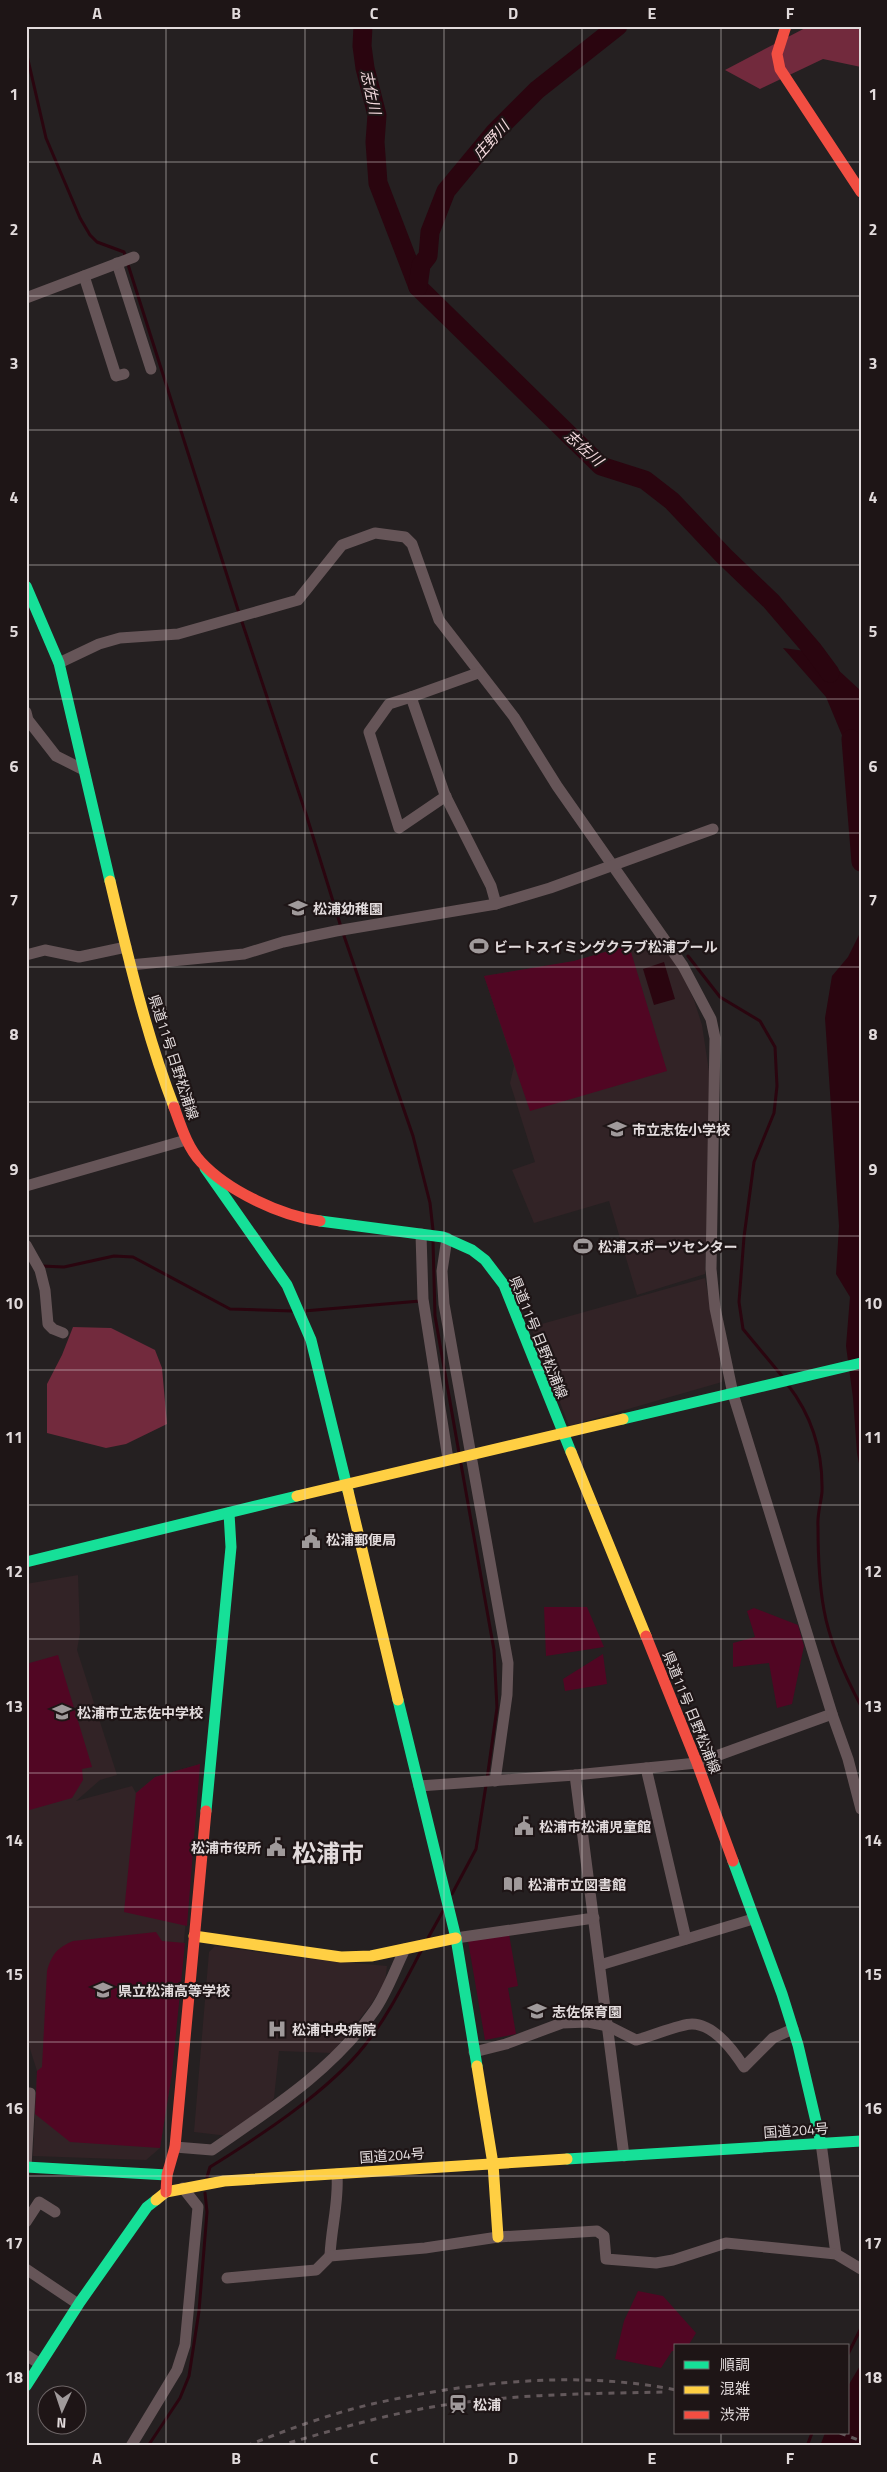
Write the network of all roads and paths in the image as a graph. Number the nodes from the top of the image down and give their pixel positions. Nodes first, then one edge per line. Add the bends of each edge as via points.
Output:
1 (786, 26) edge
2 (861, 192) edge
3 (134, 257) dead end
4 (119, 263) junction
5 (84, 276) junction
6 (26, 298) edge
7 (151, 369) dead end
8 (124, 374) dead end
9 (26, 588) edge
10 (60, 663) junction
11 (478, 673) junction
12 (411, 697) junction
13 (26, 712) edge
14 (84, 770) junction
15 (446, 796) junction
16 (713, 829) dead end
17 (612, 866) junction
18 (496, 904) junction
19 (126, 948) junction
20 (26, 955) edge
21 (130, 965) junction
22 (186, 1140) junction
23 (201, 1162) junction
24 (26, 1186) edge
25 (421, 1234) junction
26 (445, 1237) junction
27 (26, 1245) edge
28 (63, 1333) dead end
29 (861, 1363) edge
30 (732, 1394) junction
31 (563, 1434) junction
32 (468, 1455) junction
33 (451, 1459) junction
34 (346, 1484) junction
35 (229, 1513) junction
36 (26, 1562) edge
37 (832, 1714) junction
38 (697, 1764) junction
39 (646, 1768) junction
40 (575, 1775) junction
41 (498, 1781) junction
42 (419, 1786) junction
43 (861, 1809) edge
44 (594, 1918) junction
45 (753, 1919) junction
46 (194, 1936) junction
47 (456, 1938) junction
48 (686, 1939) junction
49 (405, 1949) junction
50 (600, 1965) junction
51 (608, 2026) junction
52 (793, 2029) junction
53 (474, 2052) junction
54 (26, 2093) edge
55 (861, 2141) edge
56 (821, 2143) junction
57 (175, 2147) junction
58 (624, 2156) junction
59 (493, 2164) junction
60 (26, 2167) edge
61 (337, 2174) junction
62 (166, 2175) junction
63 (186, 2187) junction
64 (166, 2192) junction
65 (55, 2212) dead end
66 (26, 2222) edge
67 (498, 2237) junction
68 (836, 2254) junction
69 (330, 2256) junction
70 (26, 2269) edge
71 (861, 2269) edge
72 (227, 2278) dead end
73 (78, 2304) junction
74 (26, 2355) edge
75 (40, 2364) junction
76 (26, 2386) edge
77 (131, 2446) edge

1 - 2 main road via 777,54 780,69
3 - 4 street
4 - 5 street
4 - 7 street
5 - 6 street
5 - 8 street via 116,376
9 - 10 main road, 県道11号 日野松浦線
10 - 11 street via 98,644 120,638 178,634 298,600 342,545 375,533 405,537 412,544 439,620
10 - 14 main road, 県道11号 日野松浦線
11 - 12 street
11 - 17 street via 514,717 556,786
12 - 15 street
12 - 15 street via 389,704 370,732 399,828
13 - 14 street via 28,720 56,756
14 - 19 main road, 県道11号 日野松浦線
15 - 18 street via 491,886
16 - 17 street
17 - 18 street
17 - 30 street via 683,966 711,1019 716,1038 711,1269
18 - 21 street via 336,931 244,954
19 - 20 street via 79,957 45,950
19 - 21 main road, 県道11号 日野松浦線
21 - 22 main road, 県道11号 日野松浦線 via 162,1076
22 - 23 main road, 県道11号 日野松浦線
22 - 24 street
23 - 25 main road, 県道11号 日野松浦線 via 232,1186 267,1206 298,1218
23 - 34 main road via 287,1285 300,1313 312,1340
25 - 26 main road, 県道11号 日野松浦線
25 - 33 street via 423,1302
26 - 31 main road, 県道11号 日野松浦線 via 466,1245 487,1260 504,1285
26 - 32 street via 442,1290
27 - 28 street via 38,1265 45,1290 48,1324
29 - 30 main road
30 - 31 main road
30 - 37 street
31 - 32 main road
31 - 38 main road, 県道11号 日野松浦線
32 - 33 main road
32 - 41 street via 508,1664
33 - 34 main road
34 - 35 main road
34 - 42 main road
35 - 36 main road
35 - 46 main road via 231,1547
37 - 38 street
37 - 43 street
38 - 39 street
38 - 45 main road, 県道11号 日野松浦線
39 - 40 street
39 - 48 street
40 - 41 street
40 - 44 street
41 - 42 street
42 - 47 main road
44 - 47 street
44 - 50 street
45 - 48 street
45 - 52 main road, 県道11号 日野松浦線
46 - 49 main road via 341,1956 370,1956
46 - 57 main road
47 - 49 main road
47 - 53 main road
48 - 50 street
49 - 57 street via 375,2010 344,2048 310,2081 212,2150
50 - 51 street
51 - 52 street via 636,2040 690,2024 703,2025 731,2047 744,2067 773,2038
51 - 53 street via 588,2022 562,2023
51 - 58 street
52 - 56 main road, 県道11号 日野松浦線
53 - 59 main road
54 - 60 street via 30,2093
55 - 56 main road, 国道204号
56 - 58 main road, 国道204号
56 - 68 street
57 - 62 main road
58 - 59 main road, 国道204号
59 - 61 main road, 国道204号
59 - 67 main road
60 - 62 main road
61 - 63 main road, 国道204号 via 224,2181
61 - 69 street via 336,2218 332,2227
62 - 64 main road
63 - 64 main road, 国道204号
63 - 77 street via 198,2207 185,2346 177,2370
64 - 73 main road, 国道204号 via 147,2207
65 - 66 street via 39,2202
67 - 68 street via 597,2231 604,2236 606,2259 636,2262 673,2260 726,2243
67 - 69 street via 425,2248
68 - 71 street
69 - 72 street via 316,2270
70 - 73 street
73 - 75 main road, 国道204号
74 - 75 street
75 - 76 main road, 国道204号

